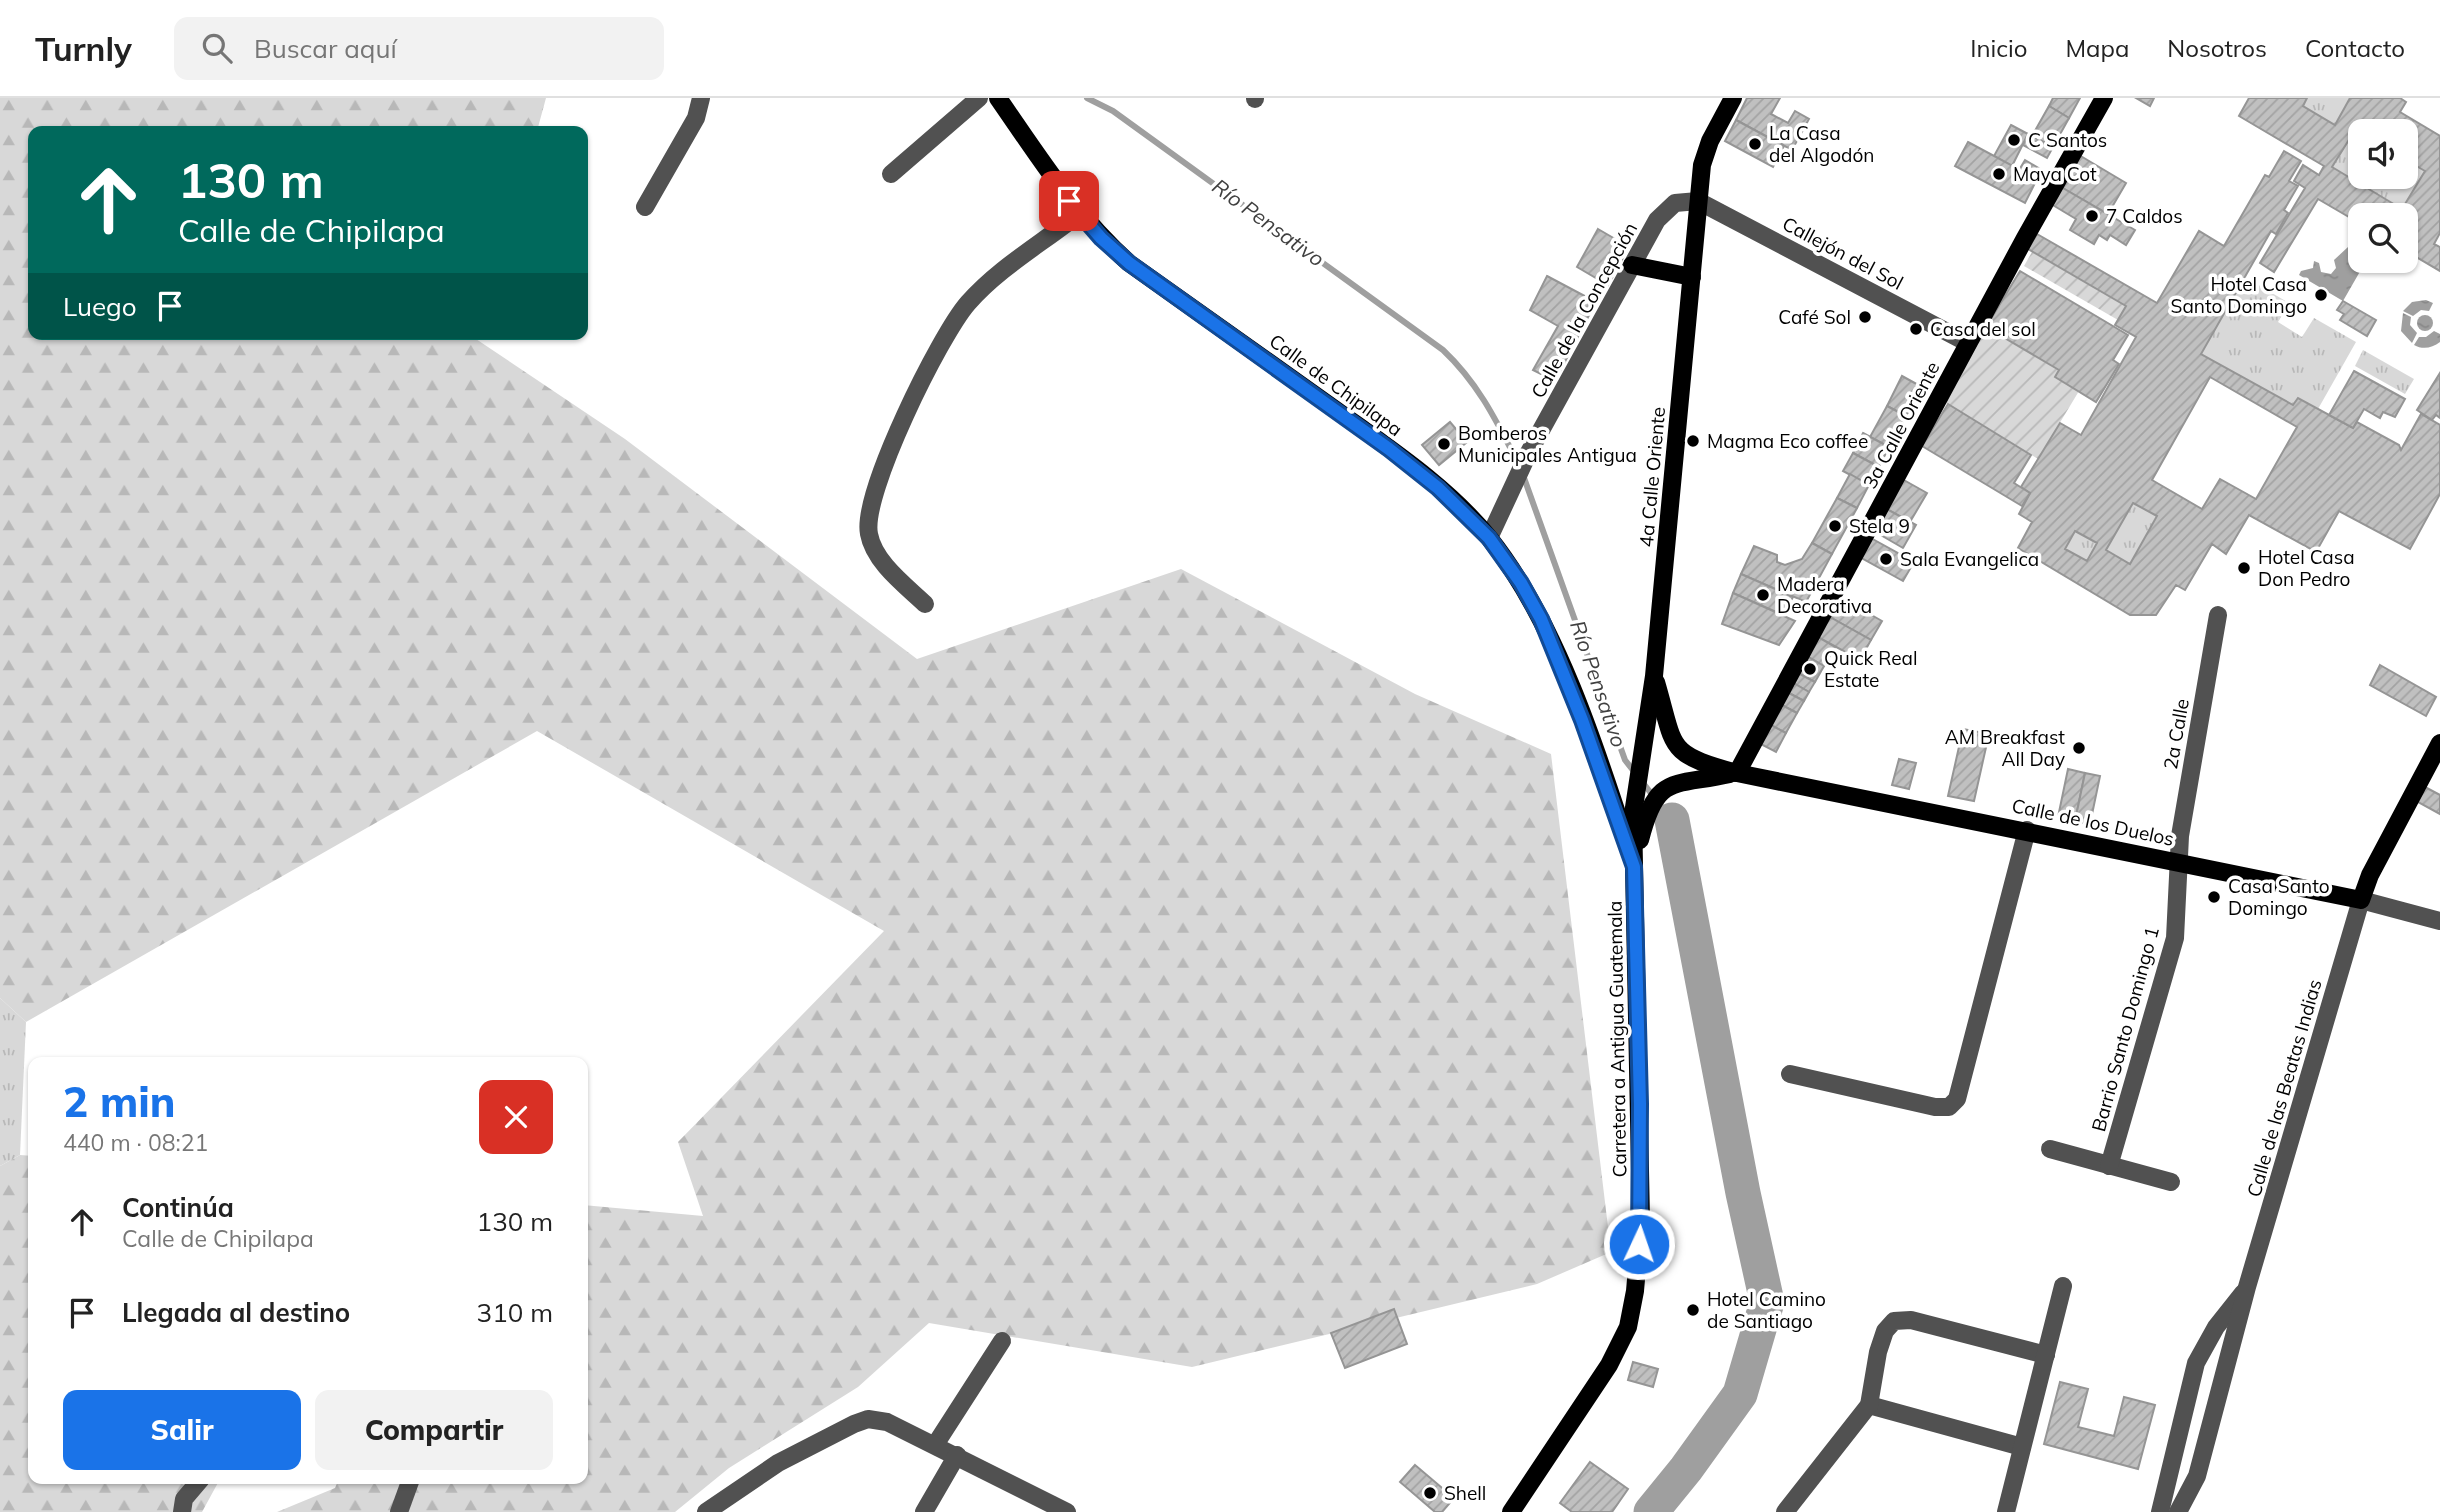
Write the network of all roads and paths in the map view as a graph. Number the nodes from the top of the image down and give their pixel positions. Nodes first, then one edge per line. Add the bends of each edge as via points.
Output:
1 (701, 98) edge
2 (979, 98) edge
3 (998, 98) edge
4 (1733, 98) edge
5 (2104, 98) edge
6 (891, 174) dead end
7 (1698, 201) junction
8 (645, 207) dead end
9 (1081, 216) junction
10 (1632, 265) junction
11 (1692, 277) junction
12 (1968, 343) junction
13 (1489, 538) junction
14 (925, 604) dead end
15 (2218, 615) dead end
16 (1654, 677) junction
17 (2440, 743) edge
18 (1737, 773) junction
19 (2027, 830) junction
20 (2178, 861) junction
21 (1634, 867) junction
22 (2361, 900) junction
23 (2440, 921) edge
24 (1790, 1074) dead end
25 (2050, 1149) dead end
26 (2109, 1166) junction
27 (2171, 1182) dead end
28 (2063, 1286) dead end
29 (2247, 1287) junction
30 (1002, 1341) dead end
31 (2046, 1355) junction
32 (1869, 1405) junction
33 (935, 1445) junction
34 (2022, 1447) junction
35 (957, 1455) junction
36 (197, 1484) edge
37 (409, 1484) edge
38 (182, 1512) edge
39 (399, 1512) edge
40 (706, 1512) edge
41 (924, 1512) edge
42 (1067, 1512) edge
43 (1511, 1512) edge
44 (1785, 1512) edge
45 (2006, 1512) edge
46 (2160, 1512) edge
47 (2178, 1512) edge

1 - 8 street via 696,118
2 - 6 street
3 - 9 main road, Calle de Chipilapa
4 - 7 main road, 4a Calle Oriente via 1705,153
5 - 12 main road, 3a Calle Oriente
7 - 10 street, Calle de la Concepción via 1685,200 1666,210
7 - 11 main road, 4a Calle Oriente
7 - 12 street, Callejón del Sol
9 - 13 main road, Calle de Chipilapa via 1129,263 1429,480
9 - 14 street via 984,287 954,320 888,455 868,520 869,534 890,570
10 - 11 main road
10 - 13 street, Calle de la Concepción via 1528,454
11 - 16 main road, 4a Calle Oriente
12 - 18 main road, 3a Calle Oriente
13 - 21 main road, Calle de Chipilapa via 1521,583 1551,642
15 - 20 street, 2a Calle
16 - 18 main road, Calle de los Duelos via 1675,745 1695,761
16 - 21 main road, 4a Calle Oriente via 1633,814
17 - 22 main road
18 - 19 main road, Calle de los Duelos
18 - 21 main road, Calle de los Duelos via 1686,780 1656,798
19 - 20 main road, Calle de los Duelos
19 - 24 street via 1957,1099 1949,1107 1935,1107
20 - 22 main road, Calle de los Duelos
20 - 26 street, Barrio Santo Domingo 1 via 2175,938
21 - 43 main road, Carretera a Antigua Guatemala via 1641,1208 1635,1291 1628,1327 1609,1365
22 - 23 street, Calle de los Duelos
22 - 29 street, Calle de las Beatas Indias
25 - 26 street
26 - 27 street
28 - 31 street
29 - 46 street, Calle de las Beatas Indias via 2196,1363
29 - 47 street, Calle de las Beatas Indias via 2197,1476
30 - 33 street
31 - 32 street via 1911,1321 1894,1321 1878,1352
31 - 34 street
32 - 34 street
32 - 44 street
33 - 35 street
33 - 40 street via 887,1422 868,1419 778,1463
34 - 45 street
35 - 41 street
35 - 42 street
36 - 38 street via 184,1499
37 - 39 street

